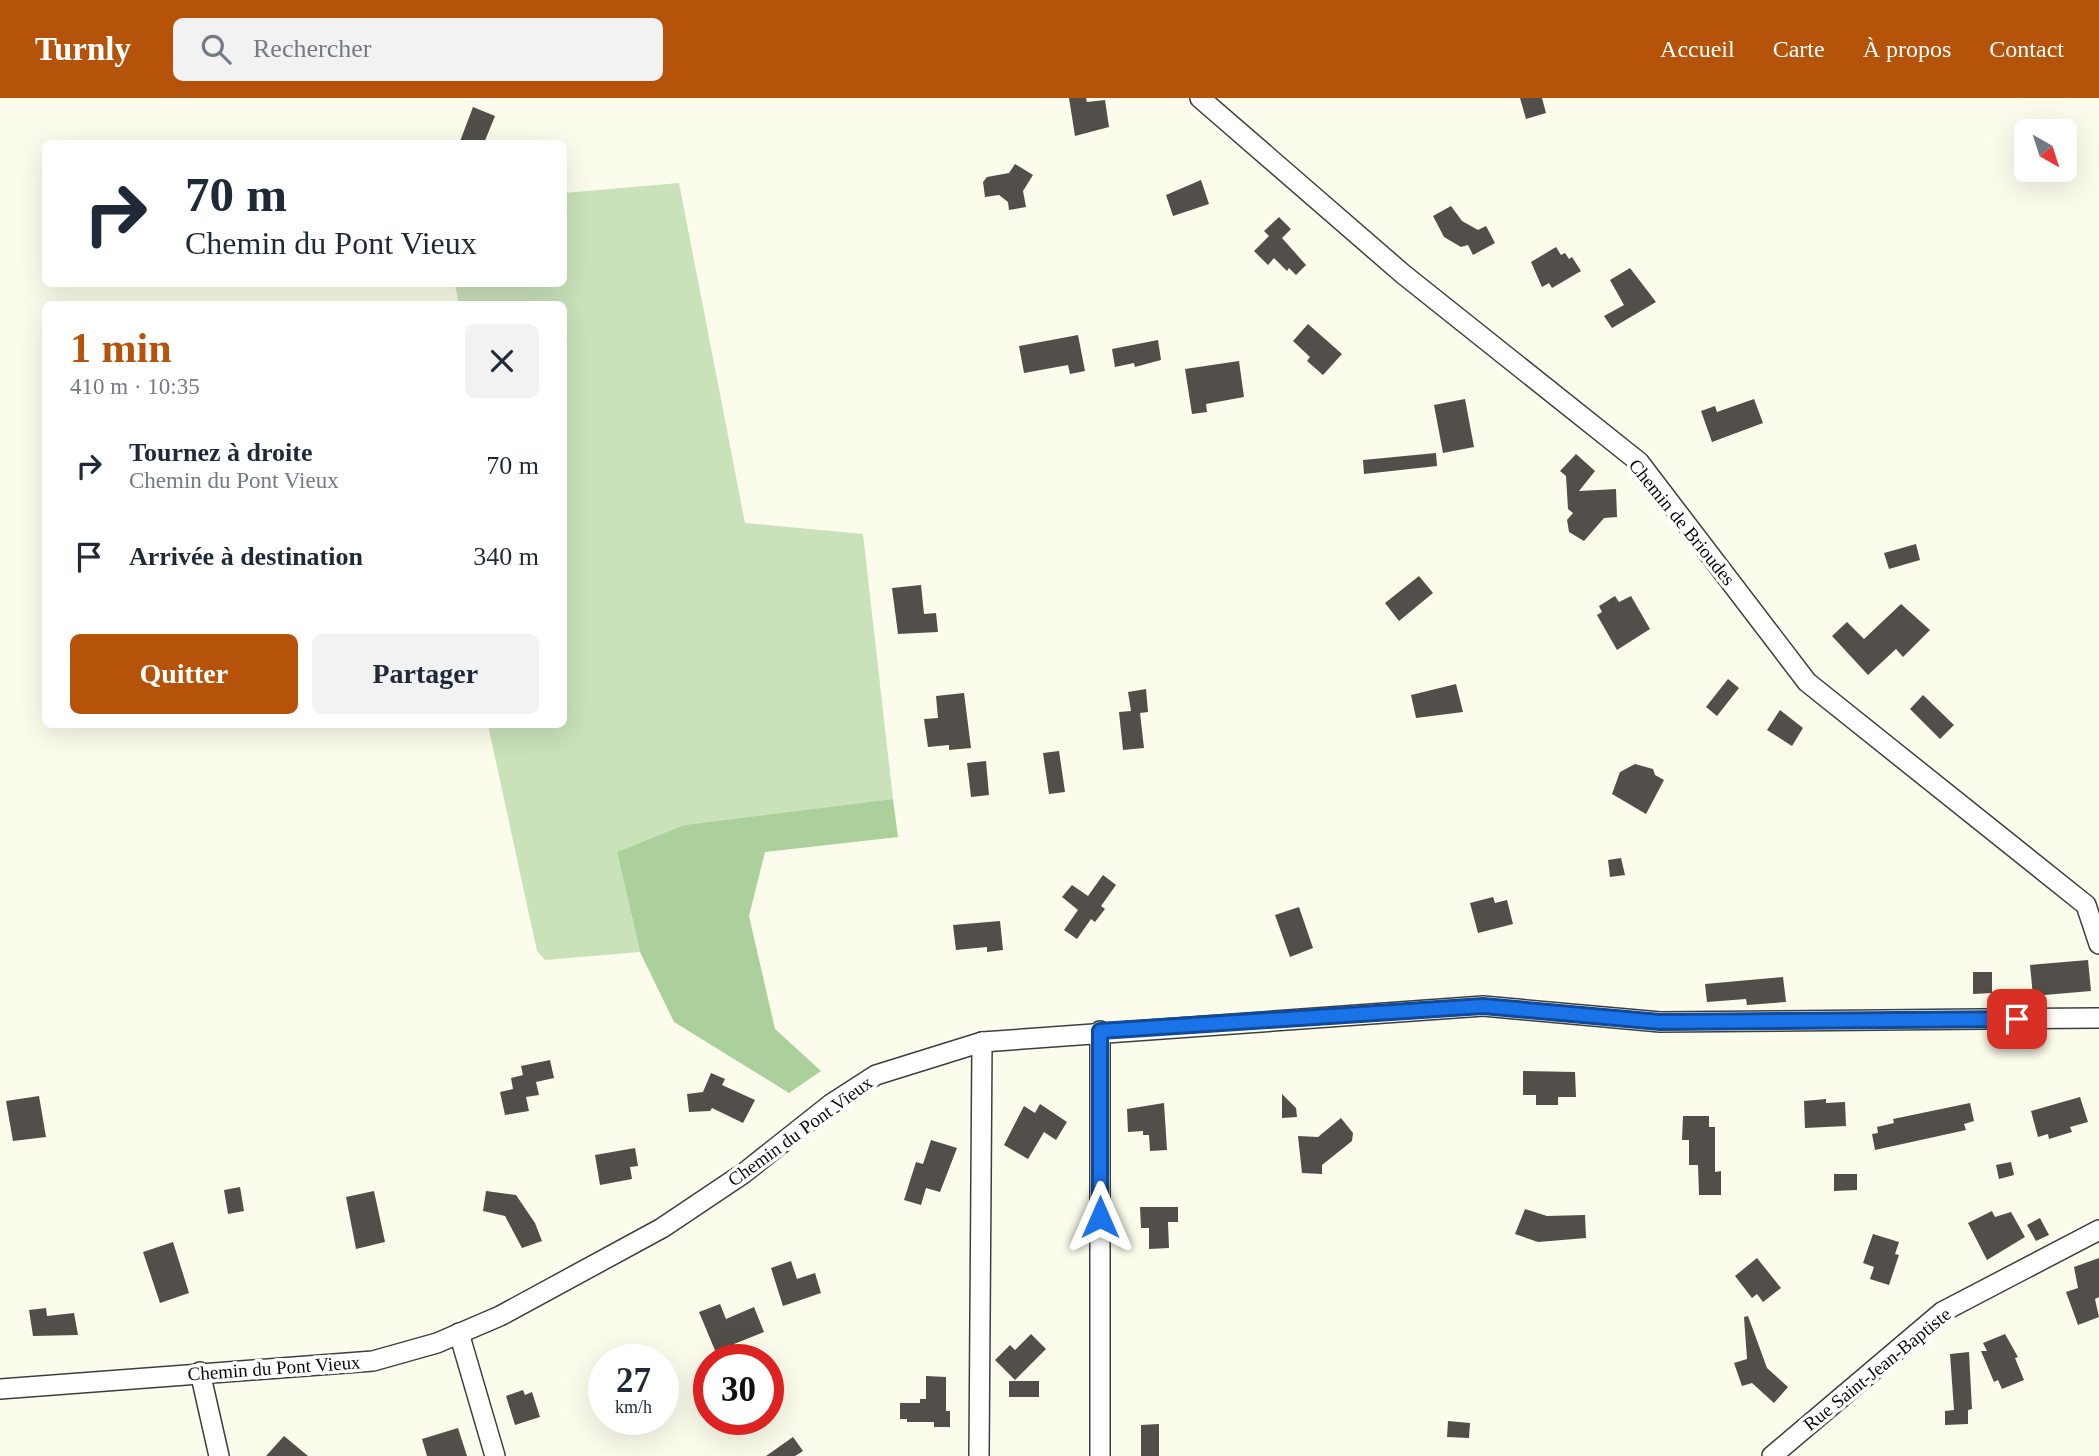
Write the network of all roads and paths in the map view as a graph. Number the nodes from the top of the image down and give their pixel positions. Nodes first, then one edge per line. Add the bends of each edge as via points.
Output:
1 (1200, 98) edge
2 (2099, 944) edge
3 (2099, 1018) edge
4 (1100, 1031) junction
5 (982, 1042) junction
6 (2099, 1230) edge
7 (459, 1333) junction
8 (200, 1372) junction
9 (0, 1389) edge
10 (219, 1456) edge
11 (495, 1456) edge
12 (979, 1456) edge
13 (1100, 1456) edge
14 (1772, 1456) edge

1 - 2 street, Chemin de Brioudes via 1403,274 1639,463 1807,682 2086,905
3 - 4 street, Chemin du Pont Vieux via 1660,1022 1483,1006
4 - 5 street, Chemin du Pont Vieux
4 - 13 street
5 - 7 street, Chemin du Pont Vieux via 876,1076 662,1228 500,1316
5 - 12 street
6 - 14 street, Rue Saint-Jean-Baptiste via 1942,1312
7 - 8 street, Chemin du Pont Vieux via 373,1362
7 - 11 street
8 - 9 street, Chemin du Pont Vieux
8 - 10 street

